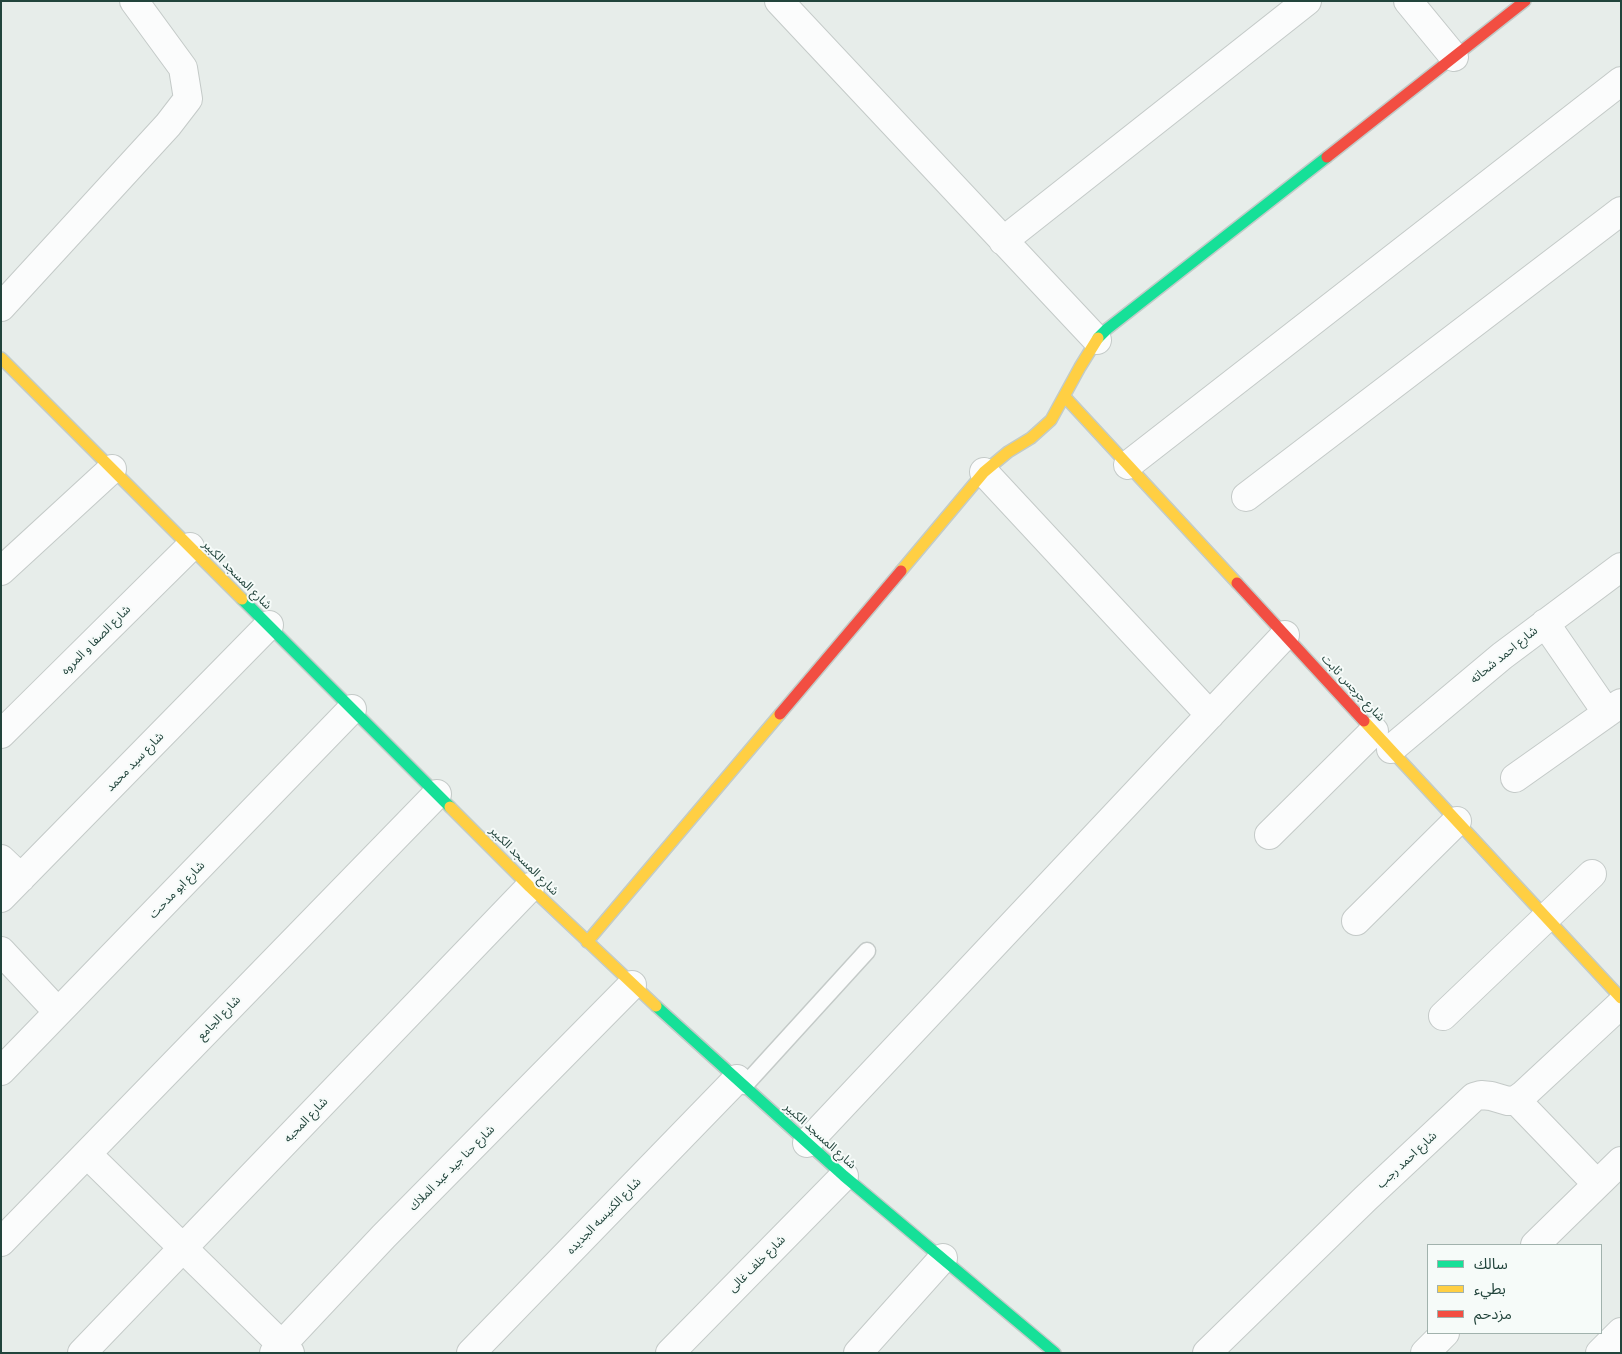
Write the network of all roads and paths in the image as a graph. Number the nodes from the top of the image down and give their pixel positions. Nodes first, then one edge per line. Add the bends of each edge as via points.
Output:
1 (134, 1) edge
2 (779, 1) edge
3 (1307, 1) edge
4 (1408, 1) edge
5 (1525, 1) edge
6 (1454, 57) junction
7 (1621, 81) edge
8 (1621, 211) edge
9 (1003, 241) junction
10 (1, 307) edge
11 (1097, 340) junction
12 (1, 358) edge
13 (1065, 397) junction
14 (1128, 465) junction
15 (112, 469) junction
16 (984, 472) junction
17 (1246, 497) dead end
18 (190, 547) junction
19 (1621, 567) edge
20 (1, 571) edge
21 (1545, 622) junction
22 (269, 625) junction
23 (1285, 635) junction
24 (1614, 708) edge
25 (352, 709) junction
26 (1210, 715) junction
27 (1, 734) edge
28 (1382, 740) junction
29 (1515, 778) dead end
30 (437, 794) junction
31 (1457, 821) junction
32 (1269, 835) dead end
33 (1, 859) edge
34 (1592, 874) dead end
35 (21, 878) junction
36 (530, 887) junction
37 (1, 898) edge
38 (1547, 918) junction
39 (1356, 921) dead end
40 (588, 942) junction
41 (1, 951) edge
42 (867, 951) dead end
43 (632, 985) junction
44 (1621, 998) edge
45 (1621, 1004) edge
46 (58, 1012) junction
47 (1443, 1016) dead end
48 (1, 1071) edge
49 (740, 1083) junction
50 (1516, 1100) junction
51 (807, 1143) junction
52 (87, 1154) junction
53 (1621, 1162) edge
54 (844, 1176) junction
55 (1598, 1184) junction
56 (1, 1242) edge
57 (1536, 1244) edge
58 (183, 1248) junction
59 (943, 1258) junction
60 (1621, 1332) edge
61 (1444, 1334) edge
62 (282, 1350) edge
63 (1047, 1350) edge
64 (82, 1353) edge
65 (471, 1353) edge
66 (670, 1353) edge
67 (858, 1353) edge
68 (1207, 1353) edge
69 (1425, 1353) edge
70 (1600, 1353) edge

1 - 10 street via 183,68 188,99 168,125
2 - 9 street
3 - 9 street
4 - 6 street
5 - 6 street
6 - 11 street via 1120,318
7 - 14 street
8 - 17 street
9 - 11 street
11 - 13 street
12 - 15 street, شارع المسجد الكبير
13 - 14 street, شارع جرجس ثابت
13 - 16 street via 1051,420
14 - 23 street, شارع جرجس ثابت
15 - 18 street, شارع المسجد الكبير
15 - 20 street
16 - 26 street
16 - 40 street
18 - 22 street, شارع المسجد الكبير
18 - 27 street, شارع الصفا و المروه
19 - 21 street, شارع احمد شحاته
21 - 24 street
21 - 28 street, شارع احمد شحاته
22 - 25 street, شارع المسجد الكبير
22 - 35 street, شارع سيد محمد
23 - 26 street
23 - 28 street, شارع جرجس ثابت
24 - 29 street
25 - 30 street, شارع المسجد الكبير
25 - 46 street, شارع ابو مدحت
26 - 51 street
28 - 31 street, شارع جرجس ثابت
28 - 32 street, شارع احمد شحاته
30 - 36 street, شارع المسجد الكبير
30 - 52 street, شارع الجامع
31 - 38 street, شارع جرجس ثابت
31 - 39 street
33 - 35 street
34 - 38 street
35 - 37 street, شارع سيد محمد
36 - 40 street, شارع المسجد الكبير
36 - 58 street, شارع المحبه
38 - 44 street, شارع جرجس ثابت
38 - 47 street
40 - 43 street, شارع المسجد الكبير
41 - 46 street
42 - 49 lane
43 - 49 street, شارع المسجد الكبير
43 - 62 street, شارع حنا جيد عبد الملاك via 384,1236
45 - 50 street
46 - 48 street, شارع ابو مدحت
49 - 51 street, شارع المسجد الكبير
49 - 65 street, شارع الكنيسه الجديده
50 - 55 street
50 - 68 street, شارع احمد رجب via 1481,1095 1474,1098
51 - 54 street, شارع المسجد الكبير
52 - 56 street, شارع الجامع
52 - 58 street
53 - 55 street
54 - 59 street, شارع المسجد الكبير
54 - 66 street, شارع خلف غالى
55 - 57 street
58 - 62 street
58 - 64 street, شارع المحبه
59 - 63 street, شارع المسجد الكبير
59 - 67 street
60 - 70 street
61 - 69 street

